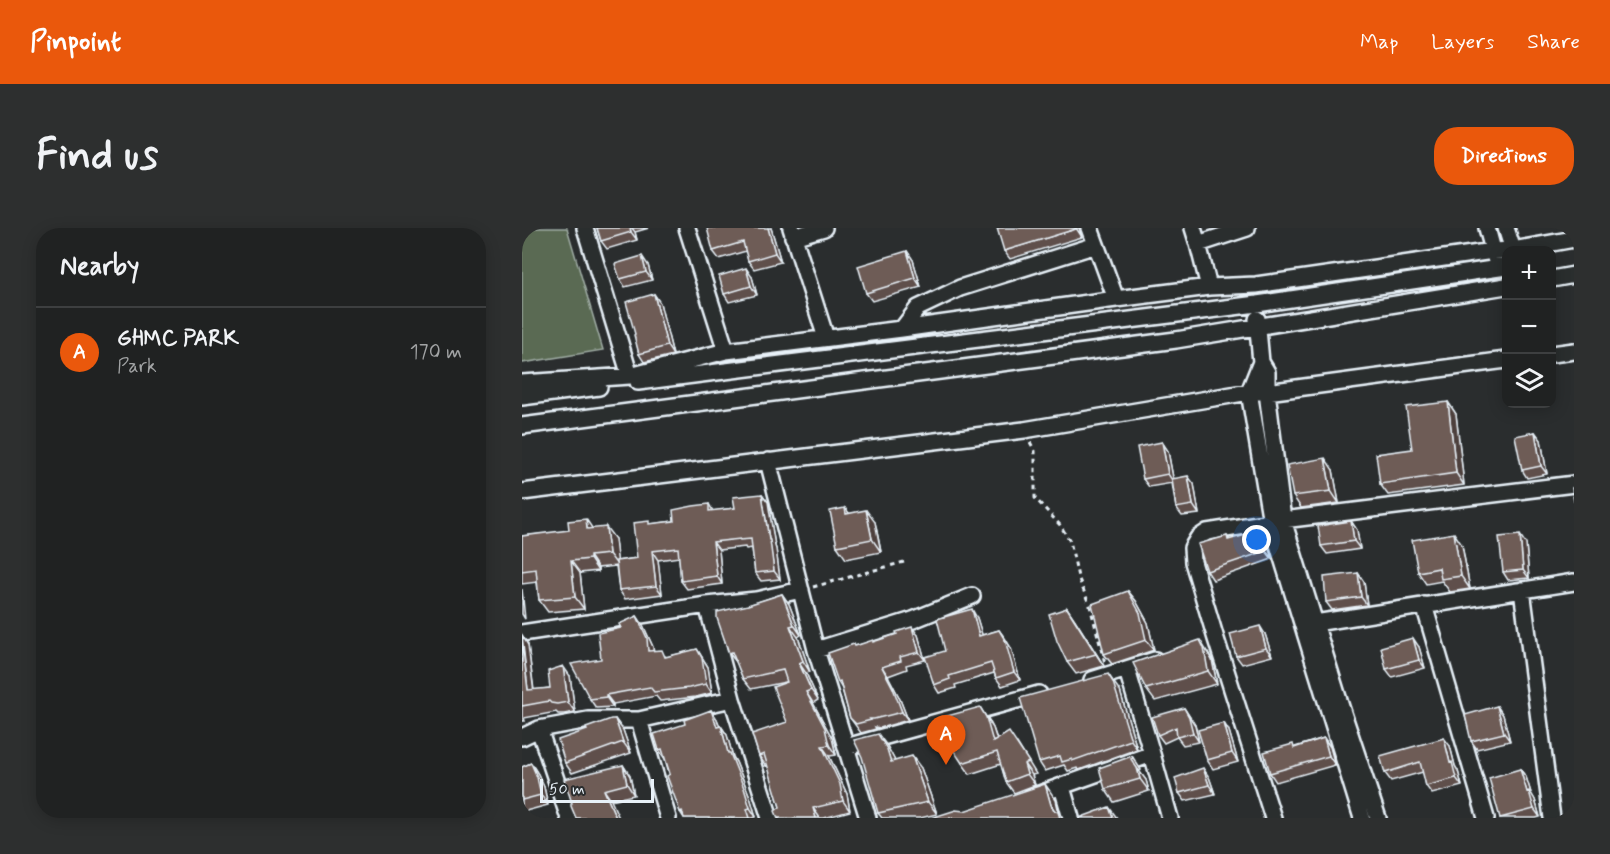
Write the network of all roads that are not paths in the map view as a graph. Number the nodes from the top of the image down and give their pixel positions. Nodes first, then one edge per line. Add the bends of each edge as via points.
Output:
1 (585, 228) edge
2 (687, 228) edge
3 (824, 228) edge
4 (1090, 228) edge
5 (1193, 228) edge
6 (1247, 228) edge
7 (1487, 228) edge
8 (1506, 228) edge
9 (792, 233) edge
10 (1574, 240) edge
11 (1198, 244) junction
12 (1096, 245) junction
13 (1512, 246) edge
14 (1537, 246) edge
15 (1493, 251) junction
16 (1502, 251) edge
17 (1502, 267) edge
18 (1574, 275) edge
19 (1556, 278) edge
20 (1256, 285) junction
21 (1502, 287) edge
22 (1209, 288) junction
23 (1116, 299) junction
24 (1257, 304) junction
25 (1257, 327) junction
26 (902, 329) junction
27 (826, 338) junction
28 (726, 351) junction
29 (1574, 351) edge
30 (1556, 353) edge
31 (1502, 361) edge
32 (1261, 362) junction
33 (630, 376) junction
34 (522, 383) edge
35 (1249, 392) junction
36 (1267, 392) junction
37 (522, 397) edge
38 (522, 426) edge
39 (768, 461) junction
40 (1574, 484) edge
41 (522, 492) edge
42 (1277, 521) junction
43 (1574, 582) edge
44 (801, 590) junction
45 (1522, 590) junction
46 (972, 596) dead end
47 (707, 605) junction
48 (1424, 605) junction
49 (1315, 623) junction
50 (522, 633) edge
51 (816, 650) junction
52 (1171, 655) edge
53 (1126, 670) junction
54 (1082, 682) edge
55 (1048, 692) edge
56 (732, 699) junction
57 (639, 720) junction
58 (539, 729) junction
59 (522, 737) edge
60 (846, 747) junction
61 (1152, 753) junction
62 (1062, 787) junction
63 (1017, 802) edge
64 (569, 818) edge
65 (668, 818) edge
66 (770, 818) edge
67 (868, 818) edge
68 (1071, 818) edge
69 (1170, 818) edge
70 (1273, 818) edge
71 (1362, 818) edge
72 (1378, 818) edge
73 (1486, 818) edge
74 (1552, 818) edge

1 - 33 street
2 - 28 street
3 - 9 street
4 - 12 street
5 - 11 street
6 - 11 street
7 - 15 street
8 - 13 street
9 - 27 street
10 - 14 street
11 - 22 street
12 - 23 street
12 - 26 street via 960,288 918,308
15 - 16 street
15 - 17 street
15 - 20 street
17 - 24 street
18 - 19 street
20 - 22 street
20 - 24 street
21 - 25 street
22 - 23 street
23 - 26 street
24 - 25 street
24 - 37 street
25 - 32 street
25 - 38 street
26 - 27 street
27 - 28 street
28 - 33 street
29 - 30 street
31 - 36 street
32 - 35 street
32 - 36 street via 1267,372
33 - 34 street
35 - 36 street
35 - 39 street via 1024,430
35 - 42 street
36 - 42 street
39 - 41 street
39 - 44 street
40 - 42 street
42 - 49 street
42 - 70 street via 1207,532 1192,548 1210,641
42 - 71 street
43 - 45 street
44 - 47 street
44 - 51 street
45 - 48 street
45 - 74 street
46 - 51 street via 913,620
47 - 50 street
47 - 56 street
48 - 49 street
48 - 73 street
49 - 72 street
51 - 60 street
52 - 53 street
53 - 54 street
53 - 61 street
55 - 60 street
56 - 57 street
56 - 66 street
57 - 58 street via 588,720
57 - 65 street
58 - 59 street
58 - 64 street
60 - 67 street
61 - 62 street
61 - 69 street
62 - 63 street
62 - 68 street

